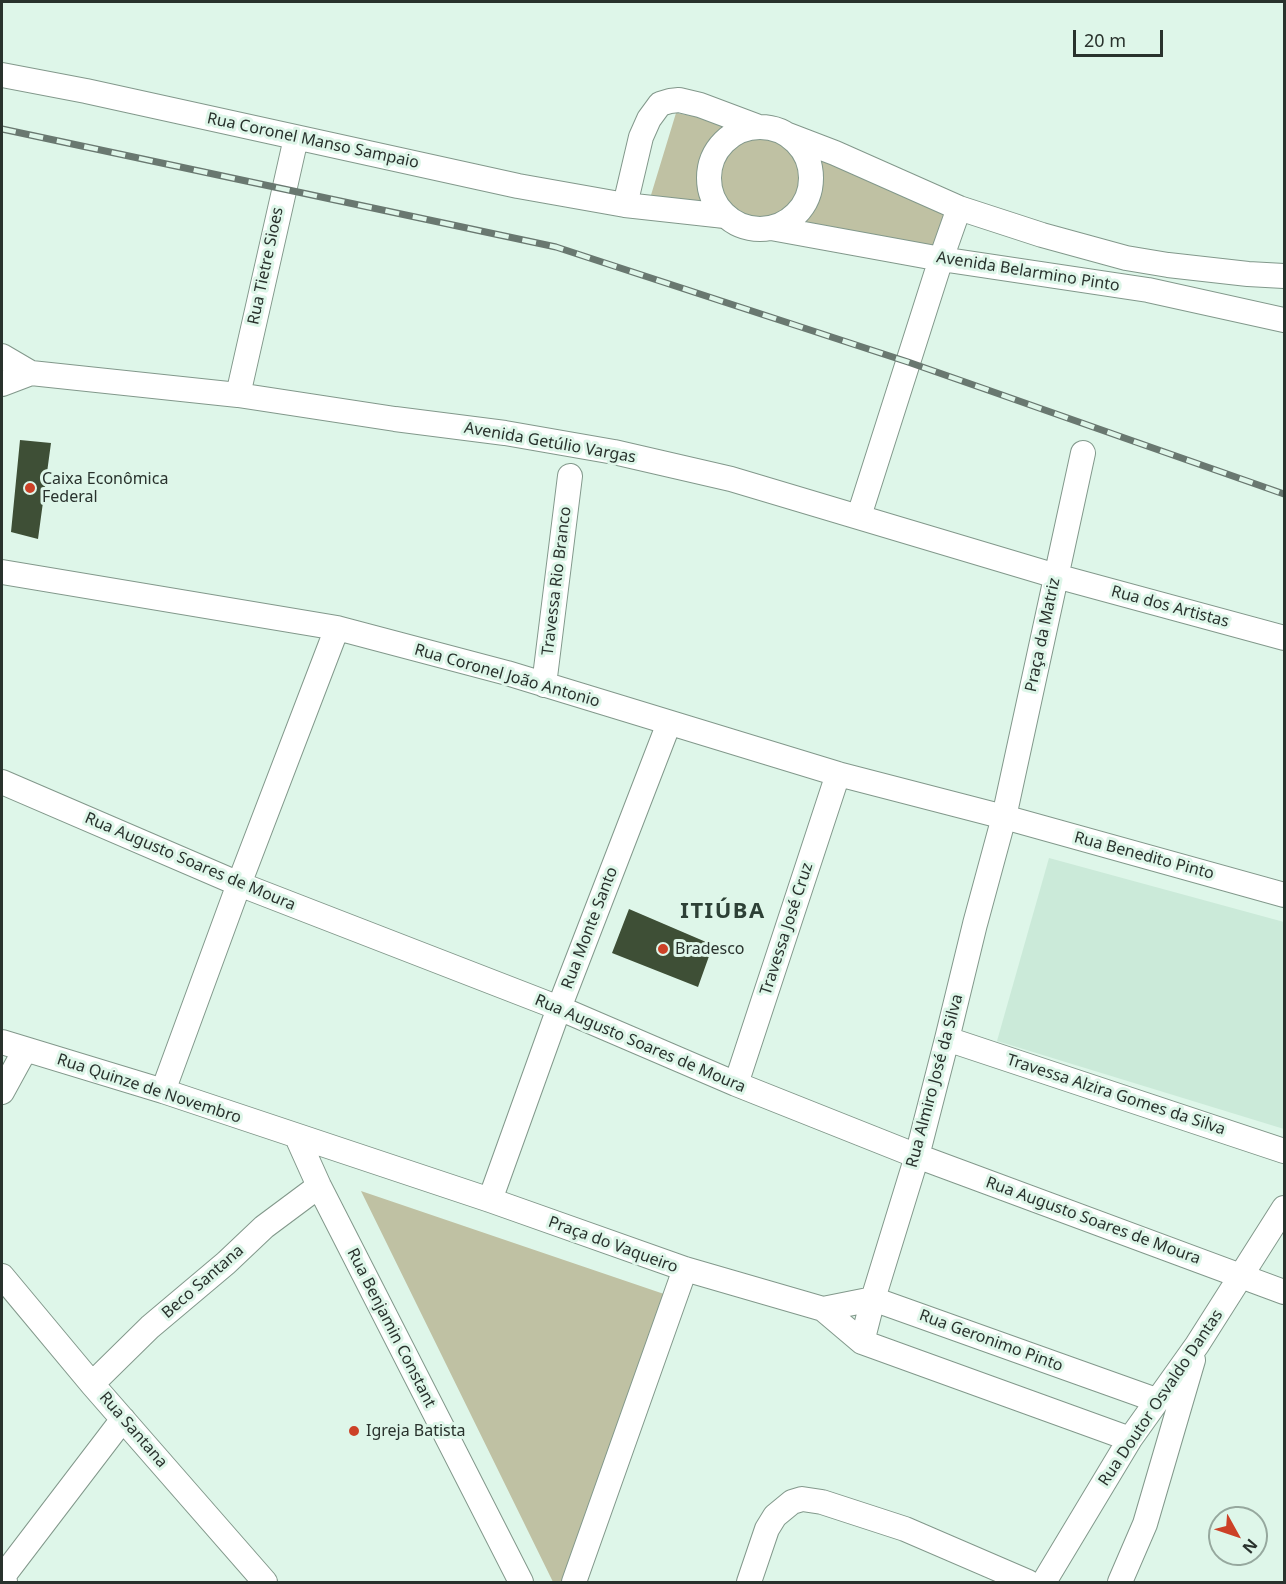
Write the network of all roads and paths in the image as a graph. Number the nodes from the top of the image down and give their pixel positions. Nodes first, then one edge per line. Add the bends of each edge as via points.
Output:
1 (2, 75) edge
2 (756, 126) junction
3 (788, 135) junction
4 (296, 138) junction
5 (625, 205) junction
6 (959, 208) junction
7 (725, 216) junction
8 (771, 228) junction
9 (941, 260) junction
10 (1248, 274) junction
11 (1284, 276) edge
12 (1241, 310) junction
13 (1284, 320) edge
14 (2, 356) edge
15 (31, 373) junction
16 (2, 384) edge
17 (238, 395) junction
18 (1083, 453) dead end
19 (570, 476) dead end
20 (859, 516) junction
21 (2, 572) edge
22 (1056, 576) junction
23 (337, 628) junction
24 (1284, 638) edge
25 (544, 685) junction
26 (669, 723) junction
27 (838, 774) junction
28 (2, 782) edge
29 (1004, 818) junction
30 (239, 884) junction
31 (1284, 895) edge
32 (559, 1008) junction
33 (948, 1040) junction
34 (2, 1042) edge
35 (25, 1050) junction
36 (735, 1084) junction
37 (163, 1091) junction
38 (2, 1092) edge
39 (297, 1137) junction
40 (1284, 1150) edge
41 (917, 1156) junction
42 (319, 1186) junction
43 (490, 1200) junction
44 (1284, 1208) edge
45 (685, 1269) junction
46 (2, 1276) edge
47 (1242, 1276) junction
48 (1284, 1292) edge
49 (873, 1299) junction
50 (823, 1309) junction
51 (862, 1342) junction
52 (1197, 1345) junction
53 (92, 1384) junction
54 (1156, 1400) junction
55 (123, 1419) junction
56 (1130, 1438) junction
57 (5, 1572) edge
58 (265, 1582) edge
59 (521, 1582) edge
60 (574, 1582) edge
61 (749, 1582) edge
62 (1028, 1582) edge
63 (1044, 1582) edge
64 (1120, 1582) edge

1 - 4 street, Rua Coronel Manso Sampaio
2 - 3 street, Avenida Belarmino Pinto
2 - 5 street, Avenida Belarmino Pinto via 679,100 660,104 641,137
2 - 7 street via 725,141 712,162 709,186
3 - 6 street, Avenida Belarmino Pinto
3 - 8 street via 808,161 808,195 788,221
4 - 5 street, Rua Coronel Manso Sampaio
4 - 17 street, Rua Tietre Sioes
5 - 7 street, Avenida Belarmino Pinto
6 - 9 street
6 - 10 street, Avenida Belarmino Pinto via 1042,236 1126,258
7 - 8 street, Avenida Belarmino Pinto via 755,230
8 - 9 street, Avenida Belarmino Pinto
9 - 12 street, Avenida Belarmino Pinto via 1148,290
9 - 20 street
10 - 11 street, Avenida Belarmino Pinto
10 - 12 street
12 - 13 street, Avenida Belarmino Pinto
14 - 15 street, Avenida Getúlio Vargas
15 - 16 street, Avenida Getúlio Vargas
15 - 17 street, Avenida Getúlio Vargas
17 - 20 street, Avenida Getúlio Vargas via 614,452 731,479
18 - 22 street, Praça da Matriz
19 - 25 street, Travessa Rio Branco
20 - 22 street, Avenida Getúlio Vargas
21 - 23 street, Rua Coronel João Antonio
22 - 24 street, Rua dos Artistas
22 - 29 street, Praça da Matriz
23 - 25 street, Rua Coronel João Antonio
23 - 30 street
25 - 26 street, Rua Coronel João Antonio
26 - 27 street, Rua Coronel João Antonio
26 - 32 street, Rua Monte Santo
27 - 29 street, Rua Coronel João Antonio
27 - 36 street, Travessa José Cruz
28 - 30 street, Rua Augusto Soares de Moura
29 - 31 street, Rua Benedito Pinto
29 - 33 street, Rua Almiro José da Silva
30 - 32 street, Rua Augusto Soares de Moura
30 - 37 street
32 - 36 street, Rua Augusto Soares de Moura
32 - 43 street, Rua Monte Santo
33 - 40 street, Travessa Alzira Gomes da Silva
33 - 41 street, Rua Almiro José da Silva
34 - 35 street, Rua Quinze de Novembro
35 - 37 street, Rua Quinze de Novembro
35 - 38 street
36 - 41 street, Rua Augusto Soares de Moura
37 - 39 street, Rua Quinze de Novembro
39 - 42 street, Rua Benjamin Constant
39 - 43 street, Praça do Vaqueiro
41 - 47 street, Rua Augusto Soares de Moura
41 - 49 street, Rua Almiro José da Silva
42 - 53 street, Beco Santana via 264,1227
42 - 59 street, Rua Benjamin Constant
43 - 45 street, Praça do Vaqueiro
44 - 47 street, Rua Doutor Osvaldo Dantas
45 - 50 street
45 - 60 street, Praça do Vaqueiro
46 - 53 street, Rua Santana
47 - 48 street, Rua Augusto Soares de Moura
47 - 52 street, Rua Doutor Osvaldo Dantas
49 - 50 street
49 - 51 street, Rua Almiro José da Silva
49 - 54 street, Rua Geronimo Pinto
50 - 51 street
51 - 56 street
52 - 54 street, Rua Doutor Osvaldo Dantas
52 - 64 street via 1145,1524
53 - 55 street, Rua Santana
54 - 56 street, Rua Doutor Osvaldo Dantas
55 - 57 street
55 - 58 street, Rua Santana
56 - 63 street, Rua Doutor Osvaldo Dantas
61 - 62 street via 775,1516 802,1499 905,1529

